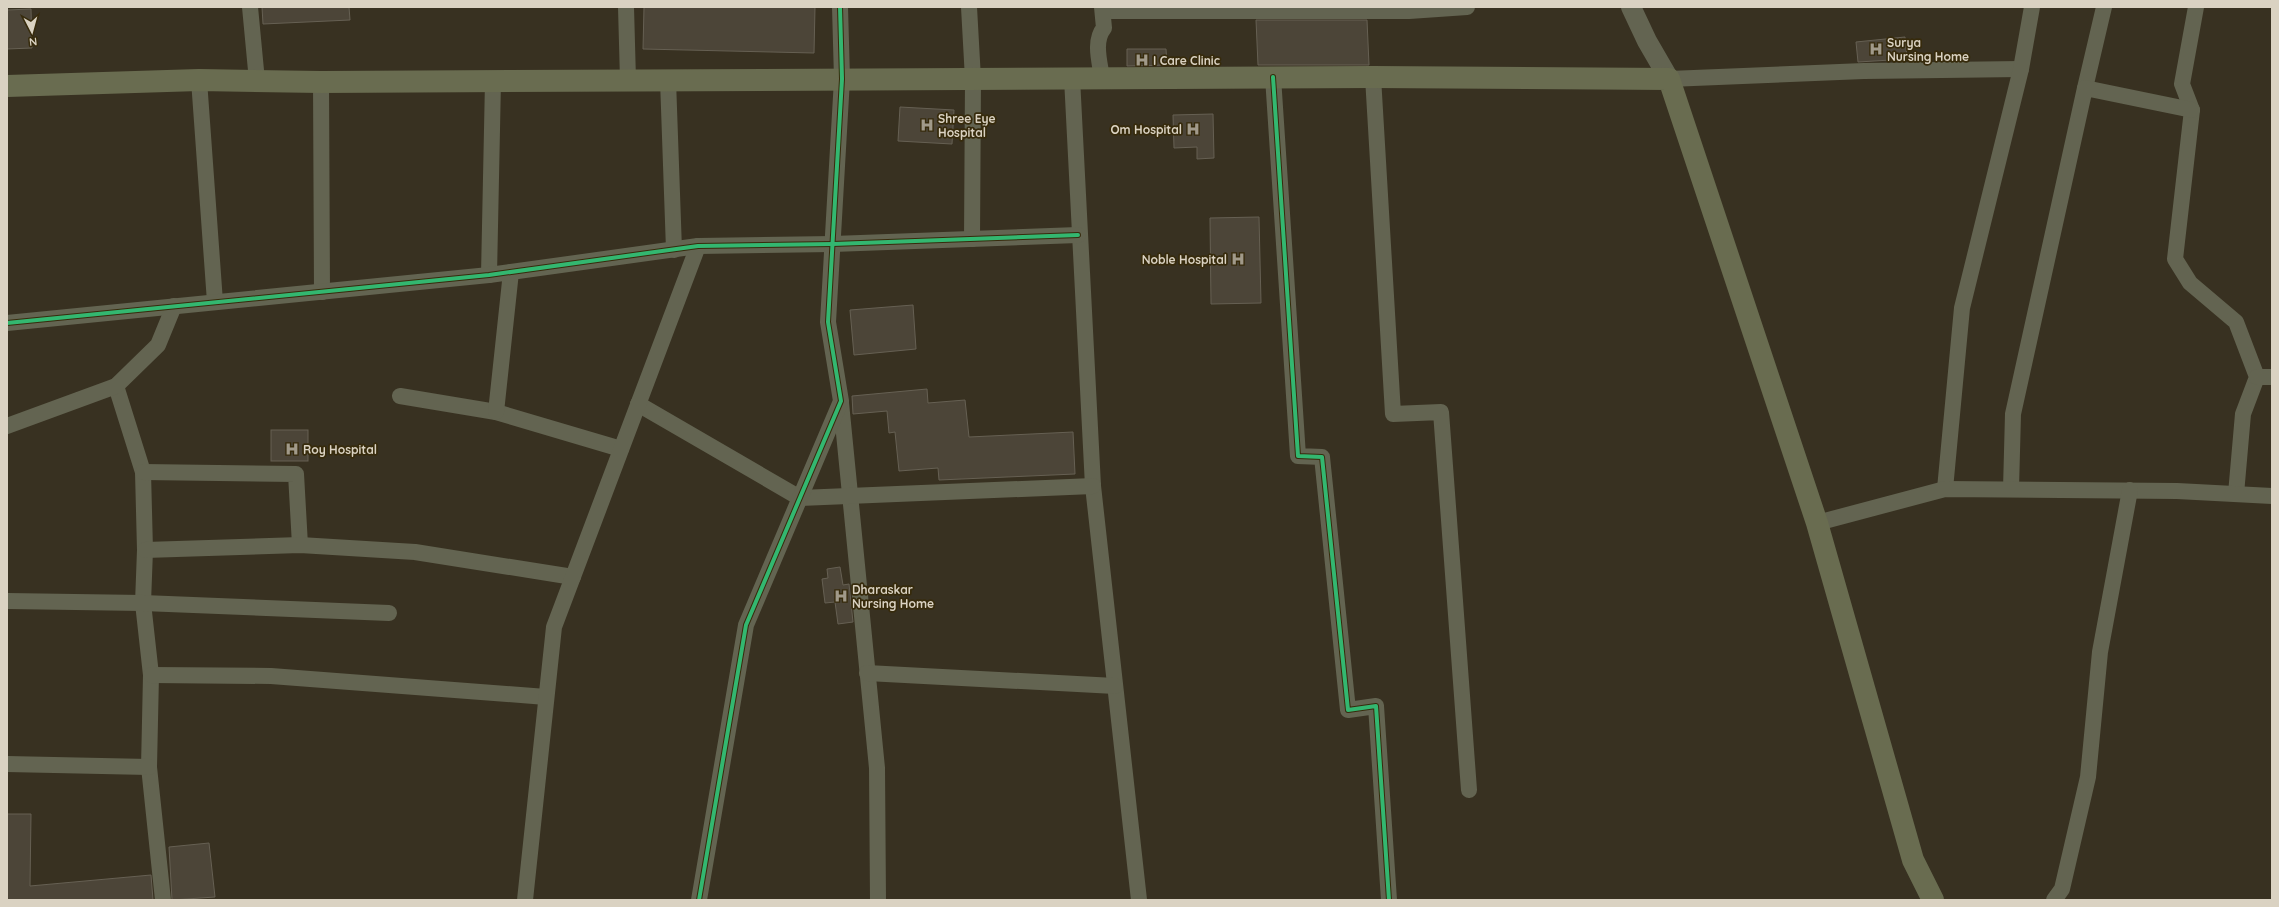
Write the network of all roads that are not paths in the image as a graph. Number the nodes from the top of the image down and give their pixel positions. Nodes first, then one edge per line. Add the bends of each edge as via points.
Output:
1 (250, 7) edge
2 (626, 7) edge
3 (840, 7) edge
4 (969, 7) edge
5 (1467, 7) edge
6 (1631, 7) edge
7 (2032, 7) edge
8 (2104, 7) edge
9 (2196, 7) edge
10 (1103, 9) edge
11 (2021, 69) junction
12 (1273, 77) junction
13 (1373, 77) junction
14 (1072, 78) junction
15 (1102, 78) junction
16 (842, 79) junction
17 (973, 79) junction
18 (199, 80) junction
19 (628, 80) junction
20 (668, 80) junction
21 (1668, 80) junction
22 (257, 81) junction
23 (494, 81) junction
24 (321, 82) junction
25 (7, 86) edge
26 (2085, 88) junction
27 (2192, 110) junction
28 (1078, 235) junction
29 (972, 239) junction
30 (832, 244) junction
31 (698, 246) junction
32 (674, 250) junction
33 (511, 272) junction
34 (489, 275) junction
35 (322, 292) junction
36 (215, 302) junction
37 (174, 306) junction
38 (7, 323) edge
39 (2264, 377) edge
40 (116, 386) junction
41 (400, 396) dead end
42 (841, 401) junction
43 (638, 404) junction
44 (496, 412) junction
45 (7, 426) edge
46 (621, 449) junction
47 (143, 472) junction
48 (1093, 486) junction
49 (1945, 489) junction
50 (2011, 489) junction
51 (2130, 490) junction
52 (2236, 494) junction
53 (2272, 496) edge
54 (850, 497) junction
55 (800, 498) junction
56 (1817, 523) junction
57 (300, 545) junction
58 (145, 550) junction
59 (573, 576) junction
60 (7, 602) edge
61 (143, 603) junction
62 (389, 613) dead end
63 (867, 673) junction
64 (151, 675) junction
65 (1115, 686) junction
66 (546, 697) junction
67 (7, 764) edge
68 (149, 767) junction
69 (1469, 790) dead end
70 (163, 900) edge
71 (525, 900) edge
72 (699, 900) edge
73 (878, 900) edge
74 (1139, 900) edge
75 (1389, 900) edge
76 (1933, 900) edge
77 (2054, 900) edge

1 - 22 street
2 - 19 street
3 - 16 street
4 - 17 street
5 - 10 street via 1409,11
6 - 21 street
7 - 11 street
8 - 26 street
9 - 27 street via 2182,84
10 - 15 street via 1104,28 1098,42
11 - 21 street via 1864,71
11 - 49 street via 1962,308
12 - 13 main road
12 - 15 main road
12 - 75 street via 1298,456 1322,457 1348,710 1376,706
13 - 21 main road
13 - 69 street via 1394,414 1441,412
14 - 15 main road
14 - 17 main road
14 - 28 street
16 - 17 main road
16 - 20 main road
16 - 30 street
17 - 29 street
18 - 22 main road
18 - 25 main road
18 - 36 street
19 - 20 main road
19 - 23 main road
20 - 32 street
21 - 56 main road
22 - 24 main road
23 - 24 main road
23 - 34 street
24 - 35 street
26 - 27 street
26 - 50 street via 2013,414
27 - 39 street via 2175,259 2190,283 2236,322
28 - 29 street
28 - 48 street
29 - 30 street
30 - 31 street
30 - 42 street via 828,322
31 - 32 street
31 - 43 street
32 - 33 street
33 - 34 street
33 - 44 street
34 - 35 street
35 - 36 street
36 - 37 street
37 - 38 street
37 - 40 street via 158,344
39 - 52 street via 2243,414
40 - 45 street
40 - 47 street
41 - 44 street
42 - 54 street
42 - 55 street
43 - 46 street
43 - 55 street
44 - 46 street
46 - 59 street
47 - 57 street via 296,474
47 - 58 street
48 - 54 street
48 - 65 street
49 - 50 street
49 - 56 street
50 - 51 street
51 - 52 street
51 - 77 street via 2100,652 2088,777 2062,889
52 - 53 street
54 - 55 street
54 - 63 street
55 - 72 street via 746,625
56 - 76 main road via 1913,860
57 - 58 street
57 - 59 street via 415,552
58 - 61 street
59 - 66 street via 554,627
60 - 61 street
61 - 62 street
61 - 64 street
63 - 65 street
63 - 73 street via 876,768
64 - 66 street via 271,676
64 - 68 street
65 - 74 street
66 - 71 street
67 - 68 street
68 - 70 street

